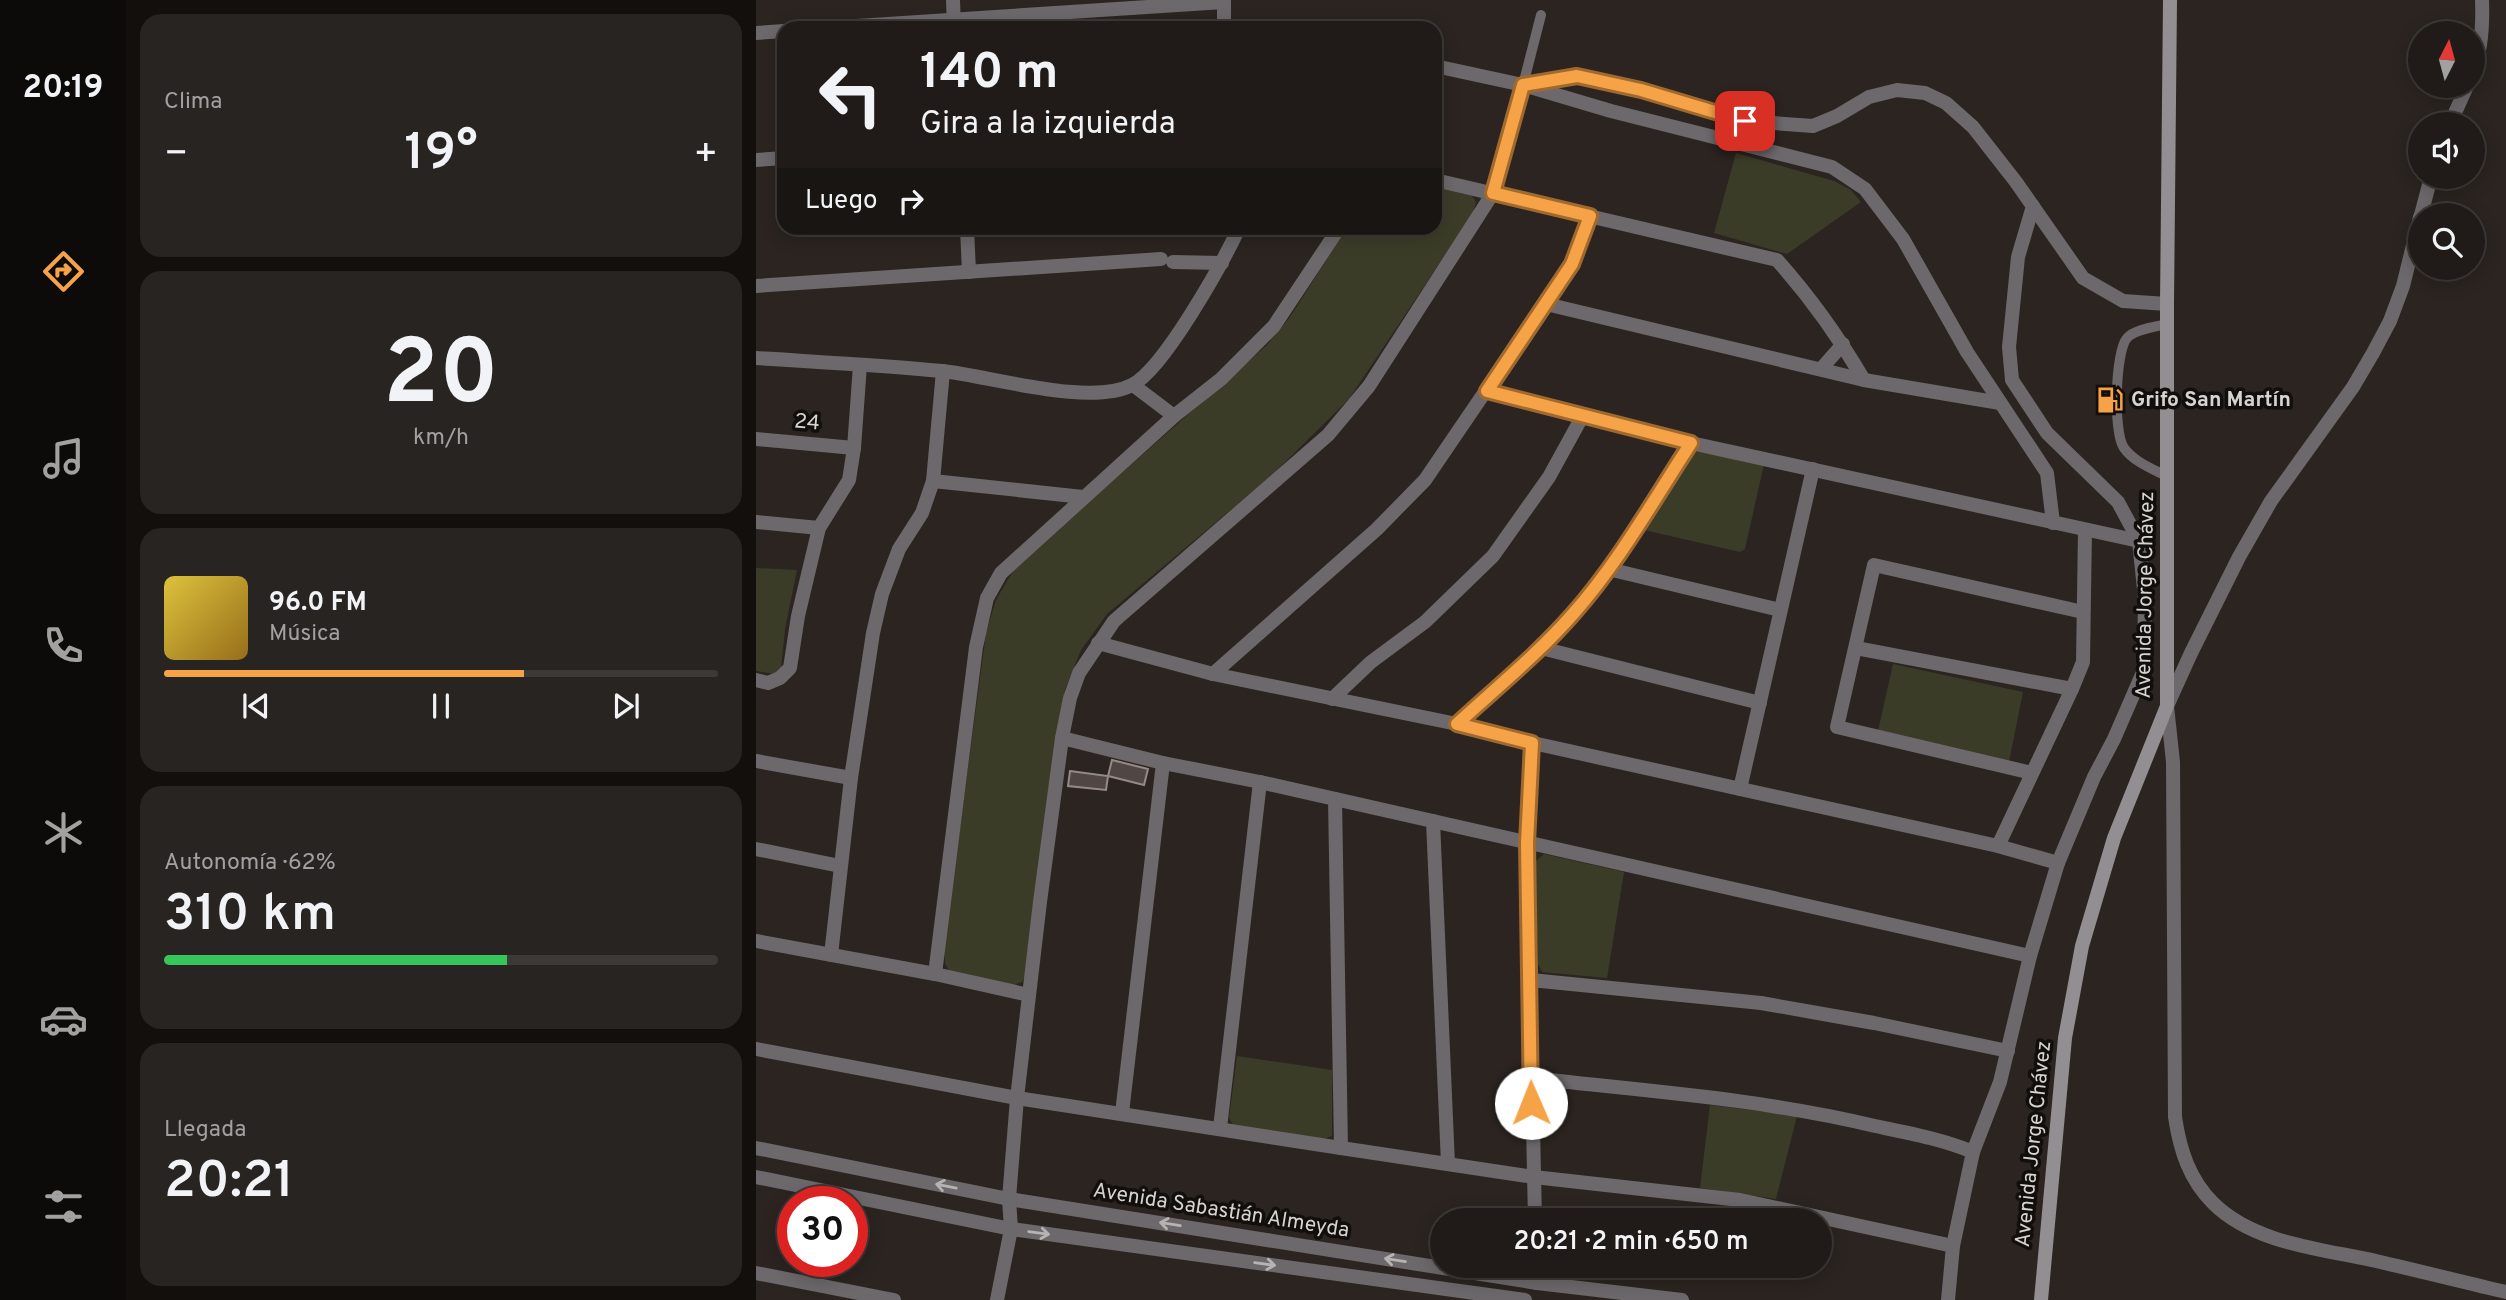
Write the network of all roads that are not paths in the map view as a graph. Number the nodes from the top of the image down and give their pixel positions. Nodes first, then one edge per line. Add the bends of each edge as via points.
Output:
1 (953, 0) edge
2 (2171, 0) edge
3 (2482, 0) edge
4 (1224, 1) edge
5 (1541, 15) dead end
6 (954, 21) edge
7 (989, 21) edge
8 (1224, 21) edge
9 (2482, 21) edge
10 (777, 32) edge
11 (756, 33) edge
12 (1442, 68) edge
13 (1523, 85) junction
14 (777, 158) edge
15 (756, 160) edge
16 (1442, 182) edge
17 (1493, 193) junction
18 (2033, 206) junction
19 (1590, 216) junction
20 (967, 235) edge
21 (1236, 235) edge
22 (1334, 235) edge
23 (1222, 263) junction
24 (2408, 267) edge
25 (969, 272) junction
26 (756, 286) edge
27 (1546, 304) junction
28 (2167, 304) junction
29 (2167, 324) junction
30 (1843, 344) junction
31 (756, 358) edge
32 (860, 366) junction
33 (1821, 369) junction
34 (943, 371) junction
35 (1864, 380) junction
36 (1133, 385) junction
37 (1487, 391) junction
38 (2000, 403) junction
39 (1174, 416) junction
40 (1582, 417) junction
41 (756, 439) edge
42 (1691, 443) junction
43 (855, 448) junction
44 (1813, 469) junction
45 (2168, 477) junction
46 (933, 481) junction
47 (1083, 497) junction
48 (756, 522) edge
49 (2053, 523) junction
50 (819, 528) junction
51 (2085, 530) junction
52 (2139, 541) junction
53 (1608, 569) junction
54 (1780, 610) junction
55 (2083, 612) junction
56 (1098, 643) junction
57 (1541, 648) junction
58 (1856, 648) junction
59 (1213, 674) junction
60 (756, 680) edge
61 (2072, 690) junction
62 (1332, 699) junction
63 (1760, 703) junction
64 (2167, 706) junction
65 (1457, 724) junction
66 (1062, 738) junction
67 (1532, 743) junction
68 (756, 761) edge
69 (1163, 763) junction
70 (2032, 773) junction
71 (851, 778) junction
72 (1260, 782) junction
73 (1740, 789) junction
74 (1335, 799) junction
75 (1433, 821) junction
76 (1527, 843) junction
77 (1998, 846) junction
78 (756, 849) edge
79 (2058, 863) junction
80 (841, 866) junction
81 (756, 941) edge
82 (831, 955) junction
83 (2030, 956) junction
84 (935, 974) junction
85 (1531, 980) junction
86 (1029, 995) junction
87 (756, 1049) edge
88 (2008, 1051) junction
89 (1531, 1078) junction
90 (1017, 1098) junction
91 (1122, 1113) junction
92 (1220, 1128) junction
93 (756, 1148) edge
94 (1341, 1148) junction
95 (1973, 1152) junction
96 (1447, 1164) junction
97 (756, 1177) edge
98 (1534, 1177) junction
99 (1009, 1199) junction
100 (1535, 1208) edge
101 (1011, 1229) junction
102 (1952, 1246) junction
103 (756, 1273) edge
104 (1537, 1278) edge
105 (1537, 1283) junction
106 (2506, 1292) edge
107 (1582, 1294) edge
108 (1602, 1295) edge
109 (894, 1300) edge
110 (997, 1300) edge
111 (1525, 1300) edge
112 (1682, 1300) edge
113 (1948, 1300) edge
114 (2041, 1300) edge

1 - 6 street
2 - 28 main road, Avenida Jorge Chávez
3 - 9 street
4 - 7 street
4 - 8 street
5 - 13 lane
10 - 11 street
12 - 13 street
13 - 17 street
13 - 18 street via 1577,76 1745,121 1814,126 1869,97 1897,90 1925,93 1973,127
13 - 38 street via 1832,167 1843,174 1865,189 1903,239
14 - 15 street
16 - 17 street
17 - 19 street
17 - 56 street via 1369,386 1328,435 1114,621
18 - 28 street via 2083,278 2123,301
18 - 52 street via 2018,257 2009,347 2012,380 2047,433 2118,502
19 - 27 street via 1572,264
19 - 30 street via 1777,260
20 - 25 street
21 - 23 street
22 - 39 street via 1274,326 1221,379
23 - 25 street via 1167,260
23 - 36 street via 1158,361
24 - 64 street via 2373,353 2271,501
25 - 26 street
27 - 33 street
27 - 37 street
28 - 29 main road, Avenida Jorge Chávez
29 - 45 main road, Avenida Jorge Chávez
29 - 45 lane via 2131,334 2124,341 2119,356 2117,429 2122,446 2134,458
30 - 33 street
30 - 35 street
31 - 32 street
32 - 34 street
32 - 43 street
33 - 35 street
34 - 36 street via 1040,388 1109,393
34 - 46 street
35 - 38 street
36 - 39 street
37 - 40 street
37 - 59 street via 1425,480 1377,529
38 - 49 street via 2047,473
39 - 47 street
40 - 42 street
40 - 62 street via 1549,477 1493,556 1425,622 1371,662
41 - 43 street, 24
42 - 44 street
42 - 53 street
43 - 50 street via 849,480
44 - 49 street
44 - 54 street
45 - 64 main road, Avenida Jorge Chávez
46 - 47 street
46 - 71 street via 882,594
47 - 84 street via 1001,573 987,597 976,647
48 - 50 street
49 - 51 street
50 - 60 street via 790,668 768,683
51 - 52 street
51 - 55 street
52 - 79 street via 2144,670
53 - 54 street
53 - 57 street
54 - 63 street
55 - 58 street via 1874,565
55 - 61 street via 2083,662
56 - 59 street
56 - 66 street via 1079,673
57 - 63 street
57 - 65 street
58 - 61 street
58 - 70 street via 1837,727
59 - 62 street
61 - 70 street
62 - 65 street
63 - 73 street
64 - 106 street via 2173,775 2175,1117 2189,1172 2213,1203 2251,1229
64 - 114 main road, Avenida Jorge Chávez via 2115,838 2082,946 2065,1038
65 - 67 street
66 - 69 street
66 - 86 street
67 - 73 street
67 - 76 street
68 - 71 street
69 - 72 street
69 - 91 street
70 - 77 street
71 - 80 street
72 - 74 street
72 - 92 street
73 - 77 street
74 - 75 street
74 - 94 street
75 - 76 street
75 - 96 street
76 - 83 street
76 - 85 street
77 - 79 street
78 - 80 street
79 - 83 street
80 - 82 street
81 - 82 street
82 - 84 street
83 - 88 street
84 - 86 street
85 - 88 street via 1761,1003
85 - 89 street
86 - 90 street
87 - 90 street
88 - 95 street
89 - 95 street via 1831,1115
89 - 98 street
90 - 91 street
90 - 99 street
91 - 92 street
92 - 94 street
99 -> 93 street, Avenida Sabastián Almeyda
94 - 96 street
95 - 102 street
96 - 98 street
97 - 101 street
98 - 100 street
98 - 102 street via 1740,1200
99 - 101 street
105 -> 99 street, Avenida Sabastián Almeyda
101 - 110 street
101 -> 111 street
102 - 113 street
103 - 109 street
104 - 105 street
105 - 107 street, Avenida Sabastián Almeyda
107 - 108 street, Avenida Sabastián Almeyda
108 - 112 street, Avenida Sabastián Almeyda

